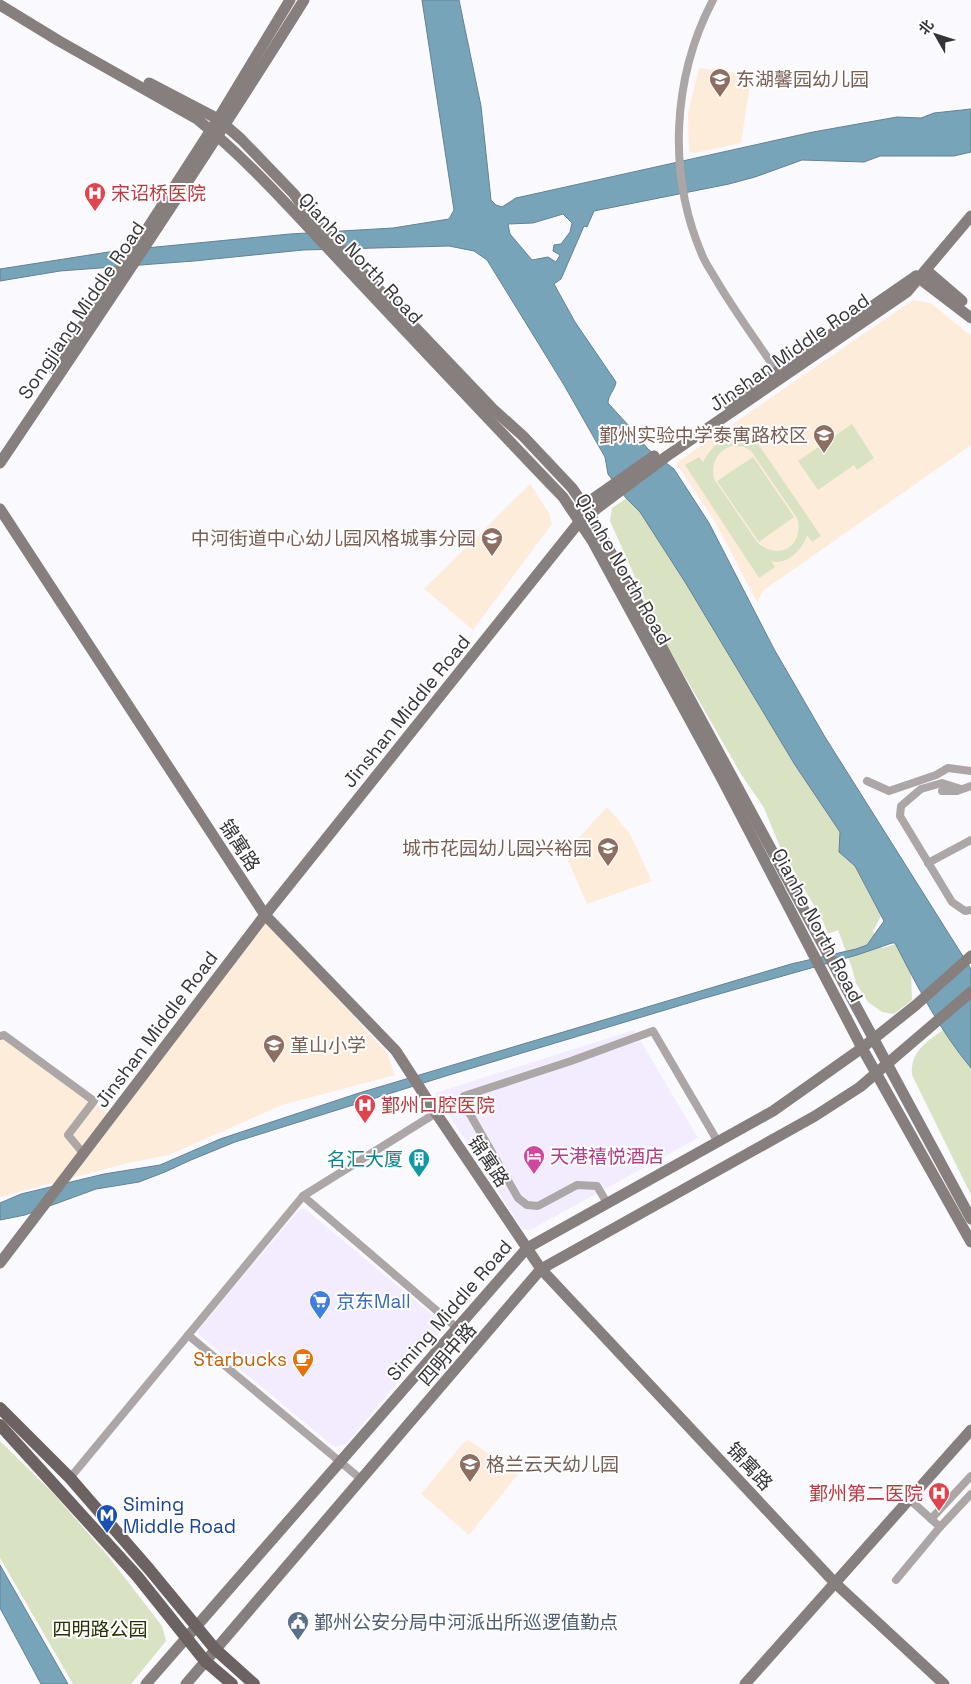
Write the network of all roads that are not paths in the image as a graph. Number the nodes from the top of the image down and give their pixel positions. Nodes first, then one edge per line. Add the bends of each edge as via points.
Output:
1 (5, 0) edge
2 (290, 0) edge
3 (304, 0) edge
4 (713, 0) edge
5 (0, 4) edge
6 (221, 122) junction
7 (214, 133) junction
8 (302, 214) junction
9 (971, 216) edge
10 (920, 275) junction
11 (111, 292) junction
12 (971, 309) edge
13 (971, 318) edge
14 (777, 371) junction
15 (0, 450) edge
16 (665, 454) junction
17 (0, 463) edge
18 (0, 509) edge
19 (582, 514) junction
20 (971, 771) edge
21 (867, 781) dead end
22 (971, 786) edge
23 (961, 789) junction
24 (942, 791) dead end
25 (971, 840) edge
26 (929, 863) junction
27 (971, 910) edge
28 (265, 915) junction
29 (969, 957) edge
30 (971, 992) edge
31 (0, 1036) edge
32 (873, 1039) junction
33 (862, 1048) junction
34 (887, 1064) junction
35 (876, 1073) junction
36 (436, 1113) junction
37 (718, 1142) junction
38 (83, 1153) junction
39 (303, 1196) junction
40 (607, 1203) junction
41 (971, 1219) edge
42 (971, 1242) edge
43 (527, 1248) junction
44 (0, 1263) edge
45 (542, 1270) junction
46 (457, 1328) junction
47 (188, 1335) junction
48 (0, 1408) edge
49 (0, 1425) edge
50 (971, 1430) edge
51 (340, 1461) junction
52 (971, 1476) edge
53 (70, 1478) junction
54 (362, 1480) junction
55 (971, 1494) edge
56 (909, 1499) junction
57 (931, 1519) junction
58 (940, 1527) junction
59 (896, 1580) dead end
60 (835, 1583) junction
61 (196, 1625) junction
62 (186, 1637) junction
63 (216, 1649) junction
64 (205, 1661) junction
65 (942, 1682) edge
66 (146, 1684) edge
67 (186, 1684) edge
68 (232, 1684) edge
69 (254, 1684) edge
70 (745, 1684) edge

1 - 6 main road, Qianhe North Road
2 - 6 main road, Songjiang Middle Road
3 - 6 main road, Songjiang Middle Road
4 - 14 street via 694,41 681,94 678,129 685,197 703,257
5 - 7 main road, Qianhe North Road via 197,119
6 - 7 main road, Songjiang Middle Road
6 - 8 main road, Qianhe North Road via 294,194
7 - 8 main road, Qianhe North Road
7 - 11 main road, Songjiang Middle Road
8 - 19 main road, Qianhe North Road
9 - 10 main road, Jinshan Middle Road
10 - 12 main road
10 - 13 main road
10 - 14 main road, Jinshan Middle Road
10 - 16 main road, Jinshan Middle Road via 907,292
11 - 15 main road
11 - 17 main road, Songjiang Middle Road
14 - 16 main road, Jinshan Middle Road
16 - 19 main road, Jinshan Middle Road
18 - 28 main road, 锦寓路
19 - 28 main road, Jinshan Middle Road
19 - 32 main road, Qianhe North Road
19 - 33 main road, Qianhe North Road
20 - 21 street via 948,768 889,791
22 - 23 street
23 - 24 street
23 - 26 street via 942,783 921,789 901,806 900,816
25 - 26 street
26 - 27 street via 952,902 965,911
28 - 36 main road, 锦寓路 via 396,1051
28 - 38 main road, Jinshan Middle Road
29 - 32 main road, Siming Middle Road
30 - 34 main road
31 - 38 street via 4,1035 94,1101 68,1136
32 - 33 main road, Siming Middle Road
32 - 34 main road, Qianhe North Road
33 - 35 main road, Qianhe North Road
33 - 37 main road, Siming Middle Road via 773,1111
34 - 35 main road
34 - 41 main road, Qianhe North Road
35 - 42 main road, Qianhe North Road
35 - 45 main road, 四明中路 via 815,1116
36 - 39 street
36 - 43 main road, 锦寓路
37 - 40 main road, Siming Middle Road
37 - 40 street via 652,1031 464,1096 463,1102 518,1198 527,1206 538,1206 577,1185 597,1186
38 - 44 main road, Jinshan Middle Road
39 - 46 street
39 - 47 street
40 - 43 main road, Siming Middle Road
43 - 45 main road, 锦寓路
43 - 46 main road, Siming Middle Road
45 - 54 main road, 四明中路
45 - 60 main road, 锦寓路
46 - 51 main road, Siming Middle Road
47 - 51 street
47 - 53 street
48 - 53 main road
49 - 62 main road via 137,1576
50 - 56 main road
51 - 54 street
51 - 61 main road, Siming Middle Road
52 - 57 street
53 - 61 main road
54 - 63 main road, 四明中路
55 - 58 street
56 - 57 street
56 - 60 main road
57 - 58 street
58 - 59 street
60 - 65 main road, 锦寓路
60 - 70 main road
61 - 62 main road, Siming Middle Road
61 - 63 main road
62 - 64 main road
62 - 66 main road, Siming Middle Road
63 - 64 main road, 四明中路
63 - 69 main road
64 - 67 main road, 四明中路
64 - 68 main road

